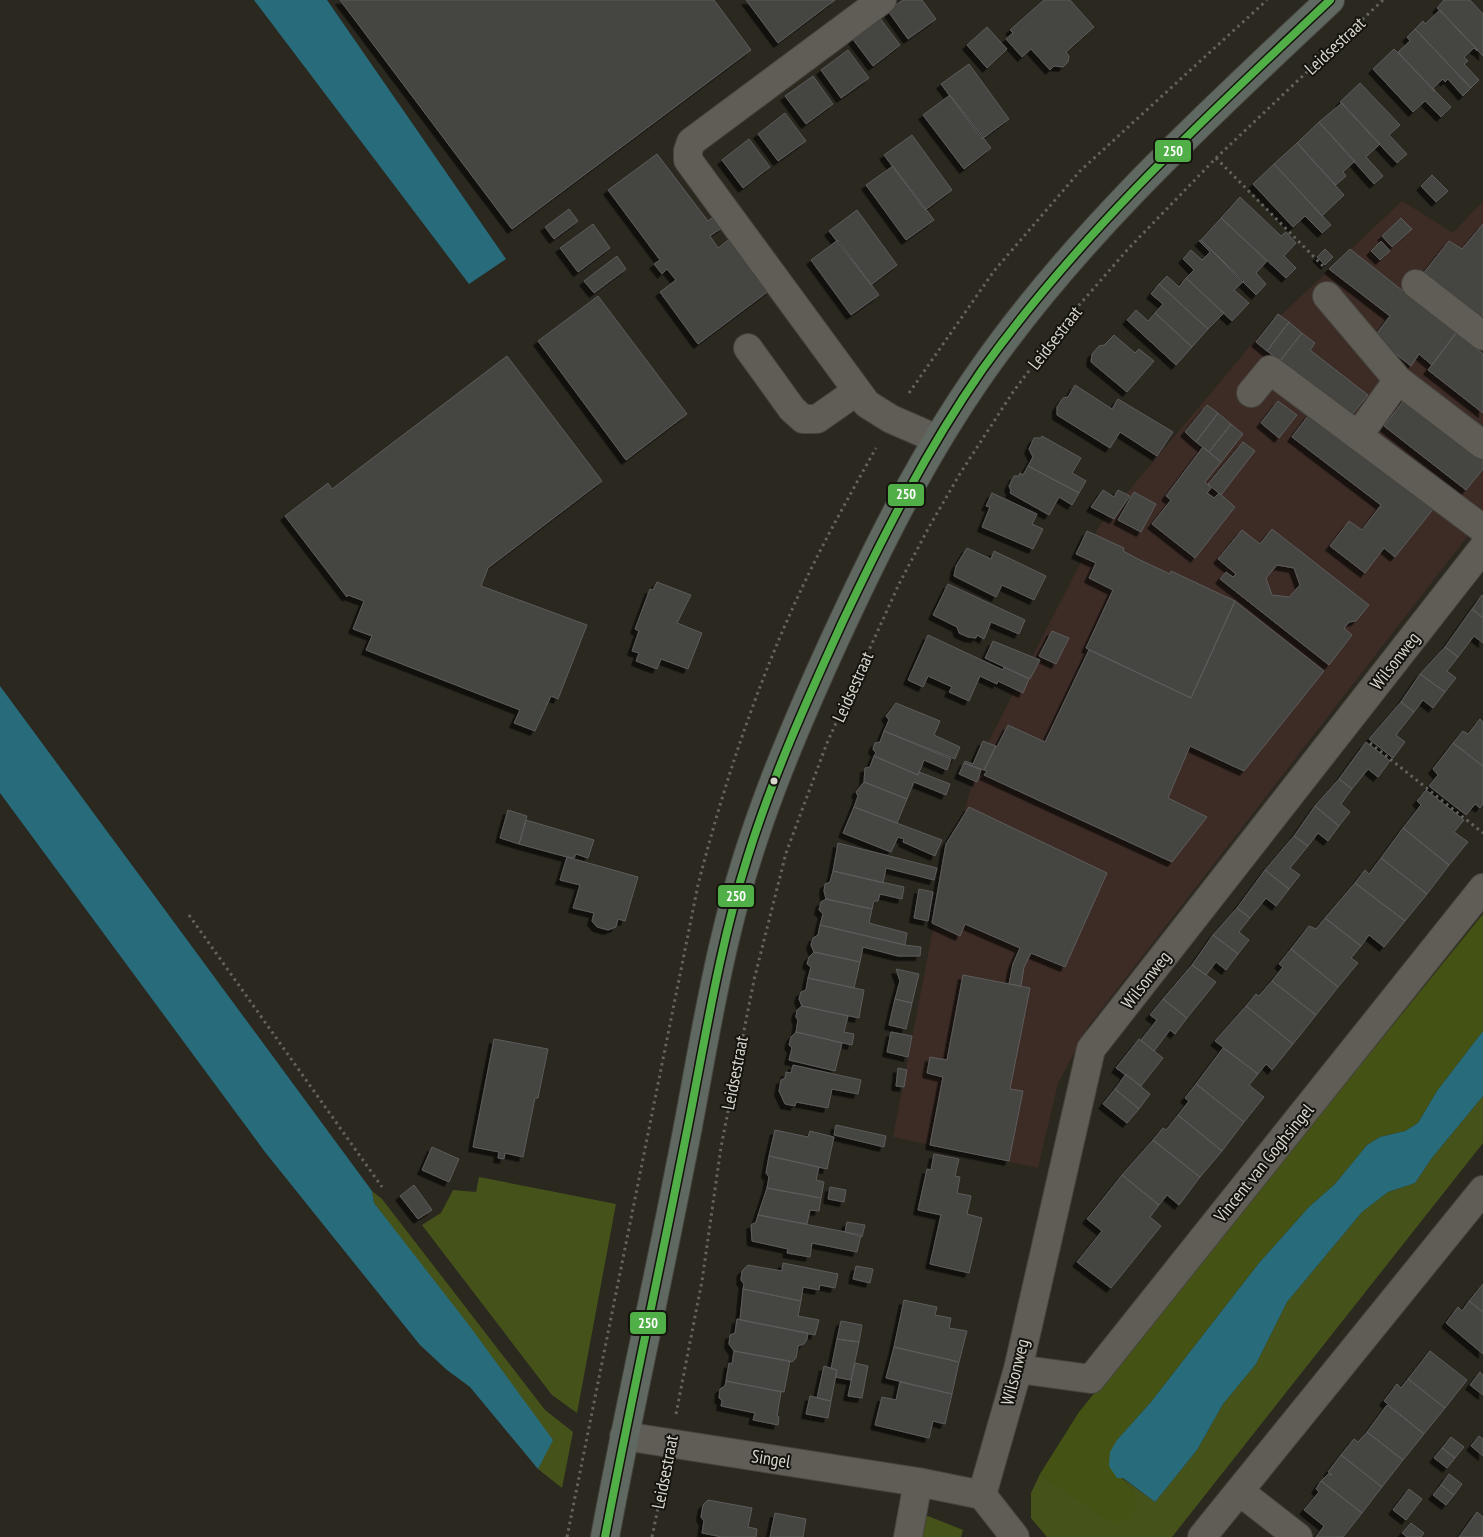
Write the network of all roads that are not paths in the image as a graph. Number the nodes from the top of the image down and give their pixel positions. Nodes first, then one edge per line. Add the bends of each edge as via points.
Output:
1 (882, 0) edge
2 (1330, 0) edge
3 (1416, 284) dead end
4 (1326, 296) road end
5 (1483, 336) edge
6 (748, 348) dead end
7 (1398, 380) junction
8 (857, 392) junction
9 (1252, 393) dead end
10 (1358, 436) junction
11 (937, 439) junction
12 (1483, 445) edge
13 (1483, 529) edge
14 (1483, 548) edge
15 (1483, 888) edge
16 (1483, 1190) edge
17 (1018, 1369) junction
18 (624, 1436) junction
19 (918, 1482) junction
20 (1239, 1491) junction
21 (982, 1495) junction
22 (605, 1537) edge
23 (908, 1537) edge
24 (1015, 1537) edge
25 (1202, 1537) edge
26 (1298, 1537) edge

1 - 8 street via 691,142 688,151 688,160
2 - 11 main road, Leidsestraat via 1136,187 1082,246 983,369
3 - 5 street
4 - 7 street
6 - 8 street via 792,410 803,419 817,419
7 - 10 street
7 - 12 street
8 - 11 street via 867,404 892,419
9 - 10 street via 1270,370
10 - 13 street
11 - 18 main road, Leidsestraat via 867,569 798,722 755,831 724,942
14 - 17 street, Wilsonweg via 1091,1049
15 - 17 street, Vincent van Goghsingel via 1091,1379
16 - 20 street
17 - 21 street, Wilsonweg
18 - 19 street, Singel
18 - 22 main road, Leidsestraat
19 - 21 street, Singel
19 - 23 street
20 - 25 street
20 - 26 street
21 - 24 street

